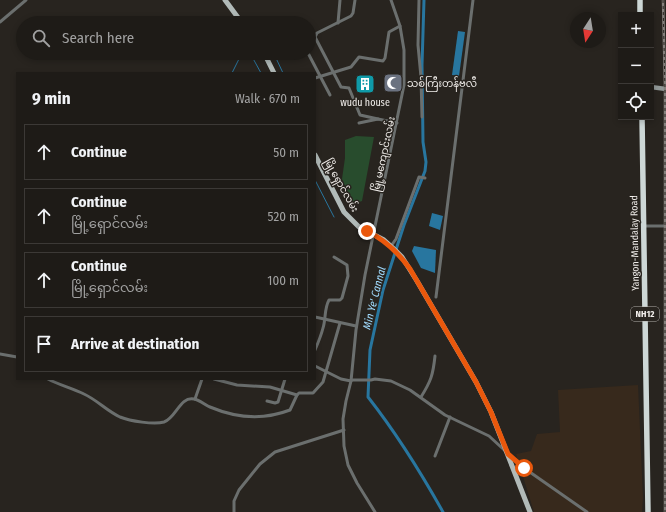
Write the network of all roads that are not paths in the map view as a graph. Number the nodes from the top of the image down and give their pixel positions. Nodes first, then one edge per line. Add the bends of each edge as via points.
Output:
1 (26, 0) edge
2 (225, 0) edge
3 (340, 0) edge
4 (354, 0) edge
5 (391, 0) edge
6 (419, 0) edge
7 (474, 0) edge
8 (640, 0) edge
9 (640, 12) edge
10 (237, 16) edge
11 (0, 22) edge
12 (338, 23) junction
13 (400, 26) junction
14 (268, 60) edge
15 (312, 60) edge
16 (274, 72) edge
17 (334, 73) junction
18 (320, 77) junction
19 (316, 78) edge
20 (654, 87) edge
21 (666, 89) edge
22 (330, 95) dead end
23 (422, 117) dead end
24 (378, 119) junction
25 (642, 120) edge
26 (359, 123) dead end
27 (397, 123) junction
28 (316, 157) edge
29 (426, 178) dead end
30 (643, 226) junction
31 (666, 226) edge
32 (374, 237) junction
33 (392, 248) junction
34 (334, 257) dead end
35 (436, 297) dead end
36 (316, 317) edge
37 (324, 319) junction
38 (340, 323) junction
39 (356, 326) junction
40 (316, 347) edge
41 (0, 354) edge
42 (16, 356) edge
43 (435, 356) dead end
44 (316, 367) edge
45 (326, 372) junction
46 (51, 380) edge
47 (202, 380) edge
48 (217, 380) edge
49 (285, 380) edge
50 (351, 381) junction
51 (281, 390) junction
52 (297, 395) junction
53 (421, 397) junction
54 (195, 399) junction
55 (267, 401) dead end
56 (450, 417) junction
57 (344, 430) junction
58 (508, 454) junction
59 (435, 456) dead end
60 (234, 512) edge
61 (375, 512) edge
62 (530, 512) edge
63 (587, 512) edge
64 (648, 512) edge

1 - 11 street
2 - 10 main road
3 - 12 street
4 - 12 street via 351,16
5 - 13 street, မြို့မကျောင်းလမ်း
6 - 23 street via 418,44
7 - 35 street
8 - 9 highway
12 - 17 street via 317,33 316,37
13 - 17 street via 389,32 383,61 359,57 351,67
13 - 27 street, မြို့မကျောင်းလမ်း via 404,50 404,85
14 - 16 main road
15 - 18 street
17 - 18 street
17 - 24 street via 341,87 349,88 360,115
18 - 19 street
18 - 22 street
20 - 21 street
24 - 26 street
24 - 27 street
25 - 30 highway, Yangon-Mandalay Road / NH12
27 - 32 street, မြို့မကျောင်းလမ်း
28 - 32 main road, မြို့ရှောင်လမ်း via 344,212
29 - 33 street via 419,177
30 - 31 street
30 - 64 highway, Yangon-Mandalay Road / NH12
32 - 33 main road, မြို့ရှောင်လမ်း
32 - 39 street, မြို့မကျောင်းလမ်း
33 - 58 main road, မြို့ရှောင်လမ်း via 402,257 476,382
34 - 37 street via 347,265 348,276 342,298 329,300
36 - 37 street
37 - 38 street
37 - 40 street via 324,327
38 - 39 street
38 - 45 street
39 - 50 street, မြို့မကျောင်းလမ်း
41 - 42 street
43 - 53 street via 433,375
44 - 45 street
45 - 50 street
45 - 52 street via 323,382 314,393
46 - 54 street via 86,394 119,417 135,421 165,422 184,401
47 - 54 street
48 - 51 street via 236,386
49 - 51 street
50 - 53 street via 391,381
50 - 57 street, မြို့မကျောင်းလမ်း via 343,419
51 - 52 street
51 - 55 street via 278,402
52 - 54 street via 290,410 284,413 248,417 224,412
53 - 56 street
56 - 58 street via 489,436
56 - 59 street
57 - 60 street via 275,452 260,464 239,490 234,501
57 - 61 street, မြို့မကျောင်းလမ်း via 348,465
58 - 62 main road
58 - 63 street

